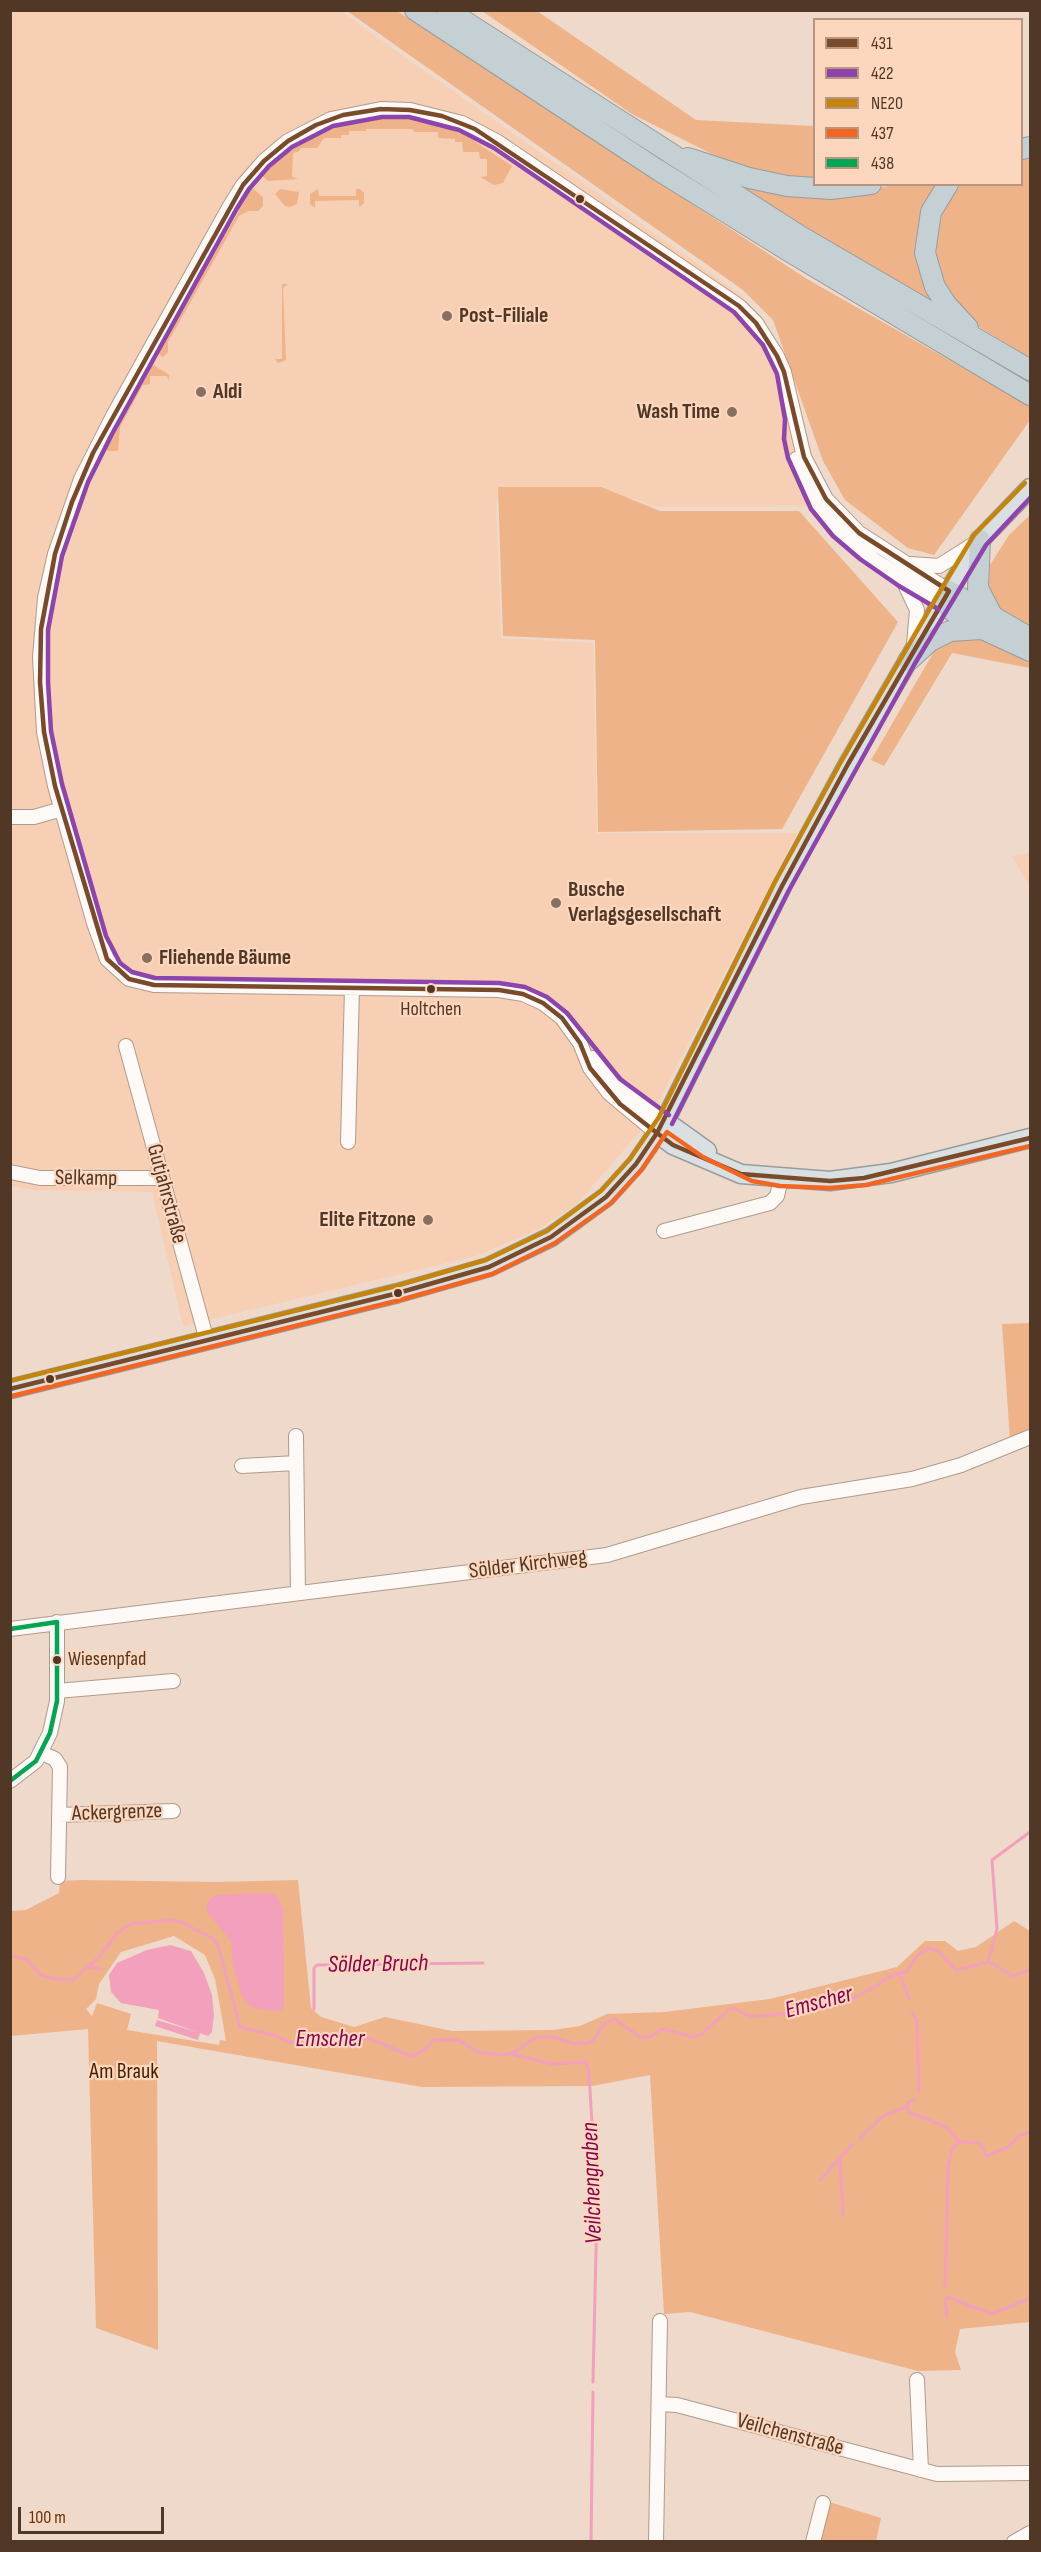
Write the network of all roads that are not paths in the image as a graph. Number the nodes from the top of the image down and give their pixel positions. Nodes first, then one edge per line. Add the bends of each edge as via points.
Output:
1 (415, 10) edge
2 (447, 10) edge
3 (660, 149) junction
4 (855, 186) edge
5 (947, 186) edge
6 (985, 345) junction
7 (1030, 370) edge
8 (1030, 394) edge
9 (793, 418) junction
10 (1030, 488) edge
11 (980, 540) junction
12 (900, 561) junction
13 (903, 580) junction
14 (946, 597) junction
15 (987, 623) junction
16 (1030, 638) edge
17 (1030, 651) edge
18 (908, 661) junction
19 (62, 809) junction
20 (10, 817) edge
21 (352, 988) junction
22 (126, 1046) dead end
23 (661, 1127) junction
24 (1030, 1138) edge
25 (348, 1142) dead end
26 (10, 1172) edge
27 (162, 1178) junction
28 (781, 1179) junction
29 (664, 1231) dead end
30 (207, 1341) junction
31 (10, 1389) edge
32 (296, 1436) dead end
33 (1030, 1437) edge
34 (297, 1463) junction
35 (242, 1466) dead end
36 (298, 1593) junction
37 (57, 1622) junction
38 (10, 1629) edge
39 (173, 1682) dead end
40 (57, 1691) junction
41 (42, 1752) junction
42 (10, 1781) edge
43 (173, 1811) dead end
44 (60, 1815) junction
45 (58, 1877) dead end
46 (660, 2321) dead end
47 (917, 2380) dead end
48 (659, 2404) junction
49 (921, 2470) junction
50 (1030, 2473) edge
51 (823, 2503) dead end
52 (1030, 2533) edge
53 (656, 2541) edge
54 (813, 2541) edge
55 (1014, 2541) edge

1 - 8 highway via 689,189
2 - 3 highway
3 - 4 highway via 749,178 788,186
3 - 6 highway
5 - 6 highway via 928,225 928,268 946,304
6 - 7 highway
9 - 12 street via 804,457 826,499 858,533
9 - 13 street via 791,439 795,456 817,505 852,543
9 - 19 street via 777,356 756,323 739,306 498,142 441,116 381,108 344,115 302,132 264,161 239,192 101,438 63,526 45,598 40,657 44,732
10 - 11 main road
11 - 12 street via 939,566
11 - 14 main road
11 - 15 highway via 977,586
12 - 14 street
13 - 14 street
13 - 18 street via 918,615
14 - 15 highway
14 - 18 main road
15 - 16 highway
15 - 17 highway
15 - 18 highway via 940,636
18 - 23 main road via 782,886
19 - 20 street via 34,817
19 - 21 street via 102,950 121,974 154,985
21 - 23 street via 511,991 534,998 554,1010 571,1028 590,1068 609,1093
21 - 25 street
22 - 27 street, Gutjahrstraße
23 - 28 main road via 672,1145 727,1169
23 - 30 main road via 636,1164 606,1197 551,1237 512,1257 436,1284
24 - 28 main road via 864,1178
26 - 27 street, Selkamp via 40,1178
27 - 30 street, Gutjahrstraße
28 - 29 street via 777,1196 770,1203
30 - 31 main road
32 - 34 street
33 - 36 street, Sölder Kirchweg via 922,1476 801,1497 607,1555
34 - 35 street
34 - 36 street
36 - 37 street, Sölder Kirchweg
37 - 38 street, Sölder Kirchweg
37 - 40 street
39 - 40 street
40 - 41 street via 54,1720
41 - 42 street via 25,1772
41 - 44 street via 60,1767
43 - 44 street, Ackergrenze
44 - 45 street
46 - 48 street
47 - 49 street
48 - 49 street, Veilchenstraße via 677,2405
48 - 53 street
49 - 50 street, Veilchenstraße via 954,2476
51 - 54 street
52 - 55 street

